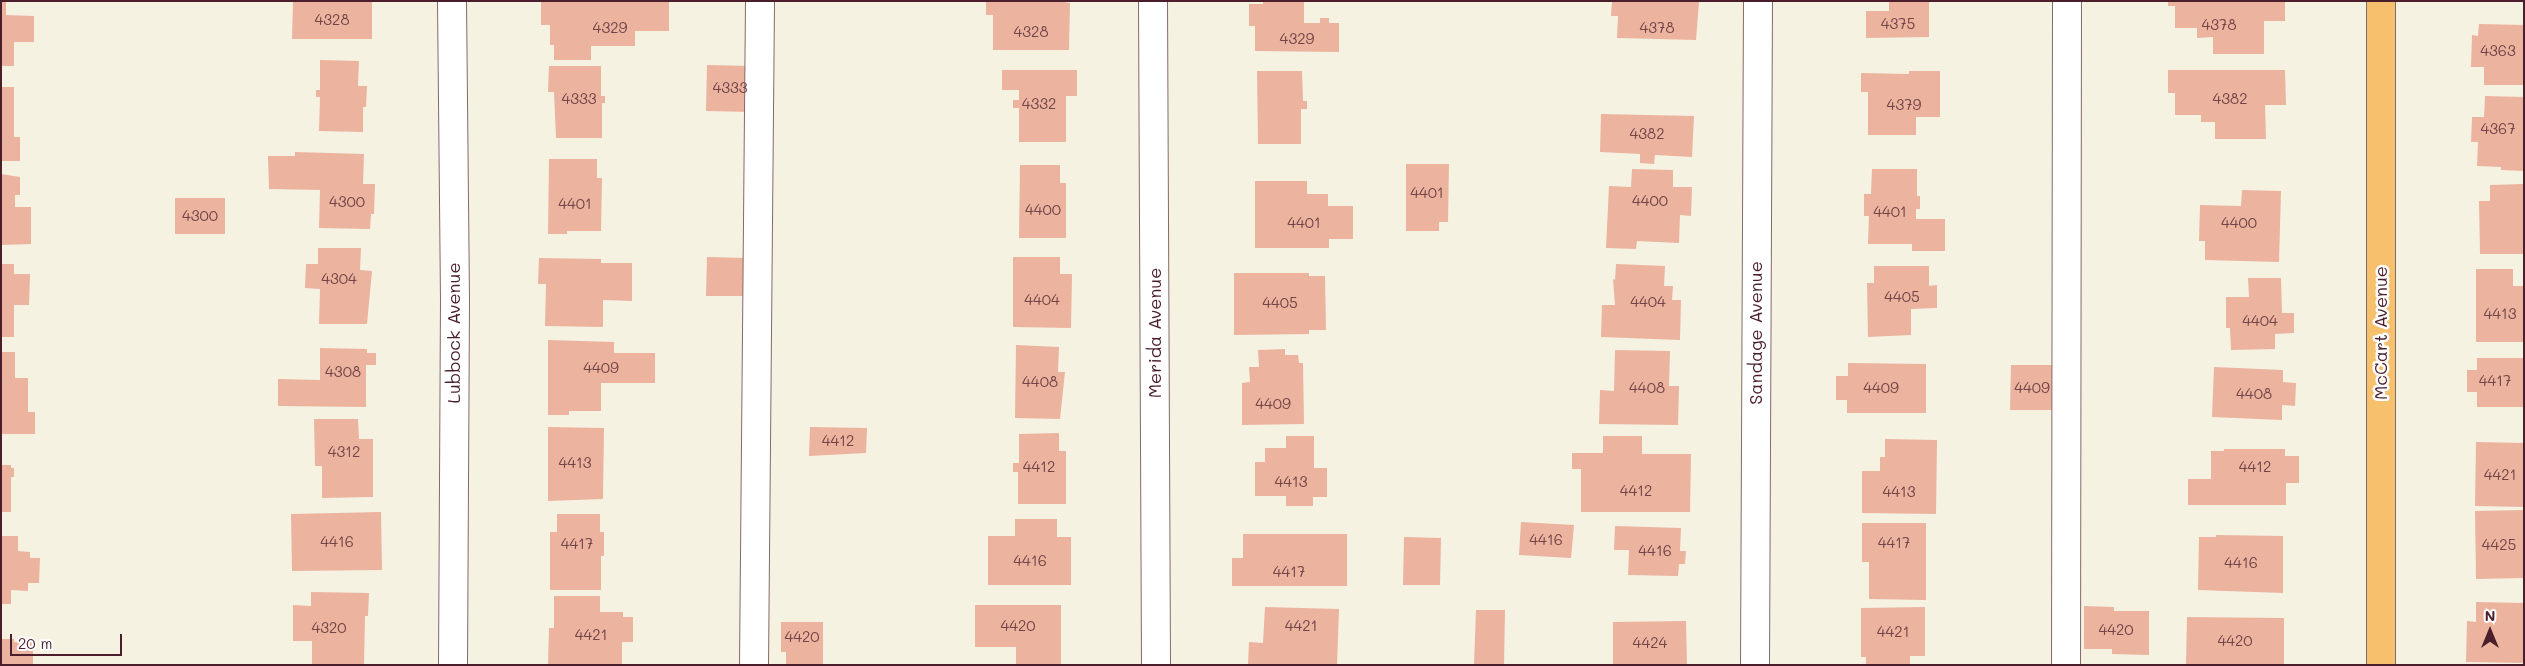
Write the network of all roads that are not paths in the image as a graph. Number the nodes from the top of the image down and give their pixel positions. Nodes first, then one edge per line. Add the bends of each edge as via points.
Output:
1 (452, 1) edge
2 (760, 1) edge
3 (1153, 1) edge
4 (1758, 1) edge
5 (2066, 1) edge
6 (2381, 1) edge
7 (453, 665) edge
8 (754, 665) edge
9 (1156, 665) edge
10 (1755, 665) edge
11 (2066, 665) edge
12 (2381, 665) edge

1 - 7 street, Lubbock Avenue via 455,290
2 - 8 street
3 - 9 street, Merida Avenue
4 - 10 street, Sandage Avenue
5 - 11 street
6 - 12 main road, McCart Avenue

